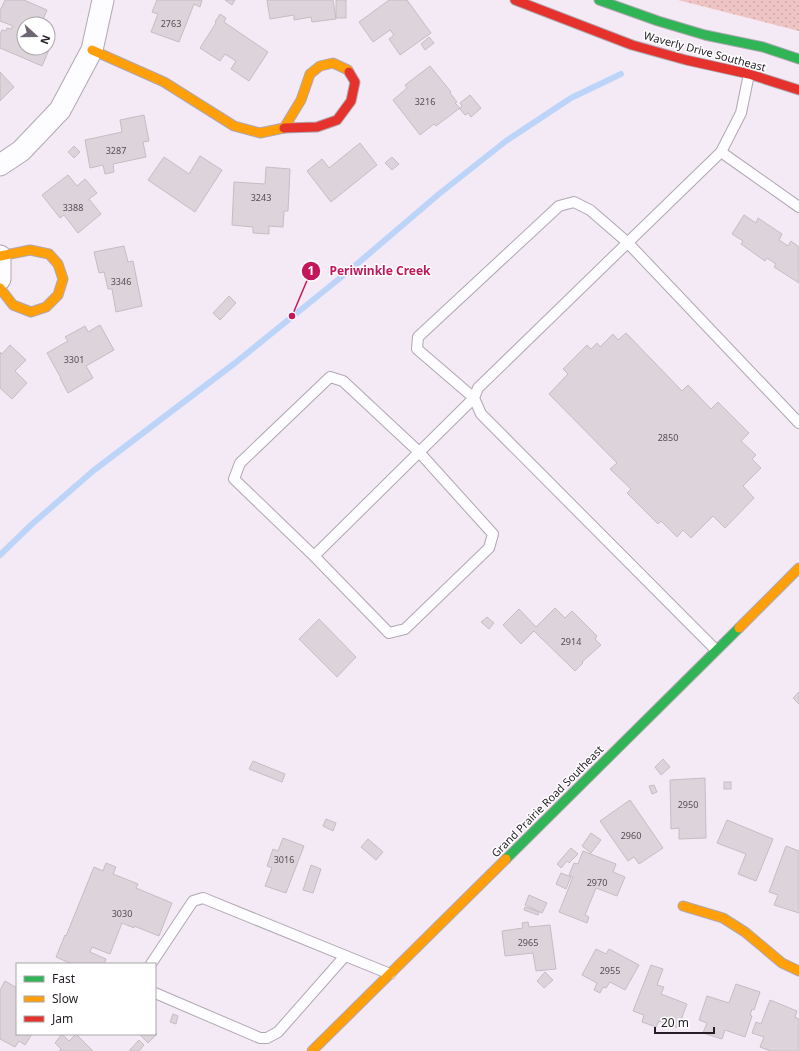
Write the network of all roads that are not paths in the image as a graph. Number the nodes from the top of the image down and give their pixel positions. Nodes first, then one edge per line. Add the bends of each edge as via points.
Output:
1 (104, 0) edge
2 (515, 0) edge
3 (599, 0) edge
4 (92, 50) junction
5 (799, 59) edge
6 (749, 74) junction
7 (799, 90) edge
8 (284, 128) junction
9 (720, 152) junction
10 (0, 165) edge
11 (799, 207) edge
12 (627, 242) junction
13 (0, 256) edge
14 (0, 279) edge
15 (0, 288) edge
16 (474, 398) junction
17 (799, 423) edge
18 (419, 452) junction
19 (314, 556) junction
20 (799, 568) edge
21 (716, 650) junction
22 (683, 906) dead end
23 (345, 956) junction
24 (152, 963) edge
25 (799, 971) edge
26 (390, 974) junction
27 (156, 993) edge
28 (312, 1051) edge

1 - 4 street
2 - 6 main road, Waverly Drive Southeast via 632,45
3 - 5 main road, Waverly Drive Southeast via 705,35 763,47
4 - 8 main road via 164,82 234,126 260,133
4 - 10 street via 60,110 21,151
6 - 7 main road, Waverly Drive Southeast
6 - 9 lane via 741,113
8 - 8 main road via 301,100 310,74 320,66 333,63 348,70 354,82 351,101 337,120 317,127
9 - 11 lane
9 - 12 lane
12 - 16 lane via 478,388
12 - 16 lane via 590,210 574,202 559,206 418,336 417,349
12 - 17 lane
13 - 14 street
13 - 15 main road via 30,250 49,254 58,264 63,279 58,295 46,307 30,312 13,305
16 - 18 lane
16 - 21 lane via 481,414
18 - 19 lane
18 - 19 lane via 493,534 489,548 405,629 389,633
18 - 19 lane via 343,381 330,377 240,463 234,479
20 - 21 main road, Grand Prairie Road Southeast
21 - 26 main road, Grand Prairie Road Southeast
22 - 25 main road via 723,918 745,932 782,963
23 - 24 lane via 203,898 193,900
23 - 26 lane
23 - 27 lane via 278,1032 267,1038 260,1038
26 - 28 main road, Grand Prairie Road Southeast

